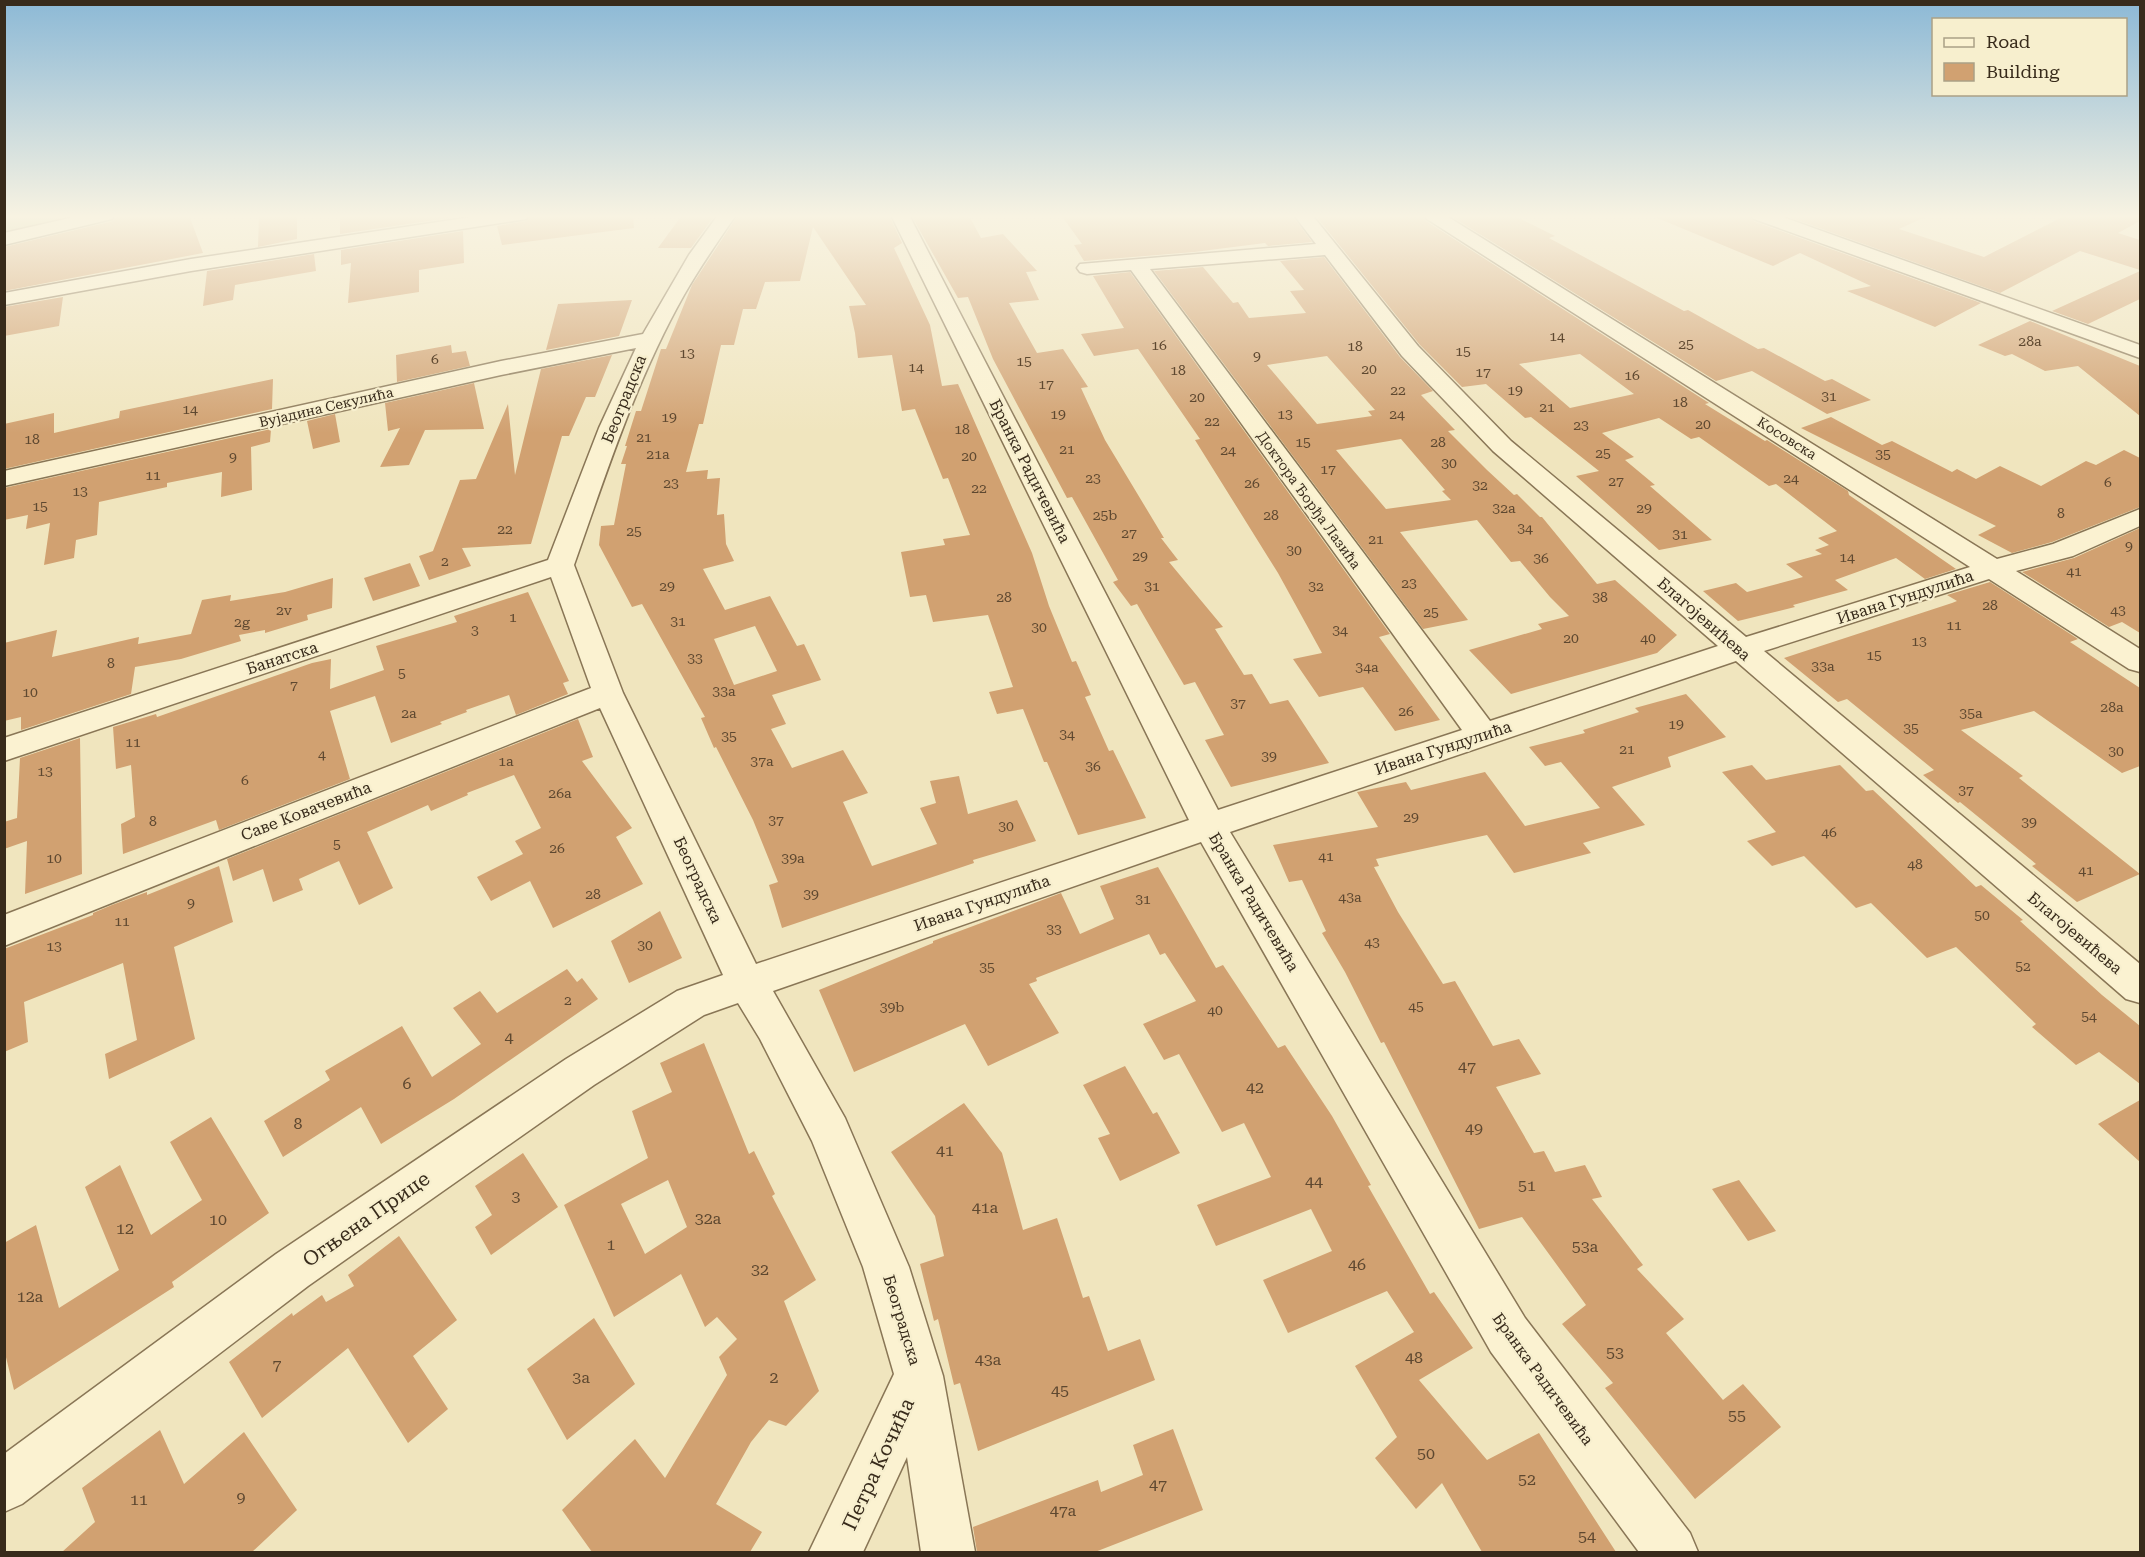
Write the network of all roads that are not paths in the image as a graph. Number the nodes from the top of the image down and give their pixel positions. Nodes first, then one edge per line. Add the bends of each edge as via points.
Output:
1 (66, 288) edge
2 (678, 288) edge
3 (937, 288) edge
4 (1153, 288) edge
5 (1359, 288) edge
6 (1548, 288) edge
7 (1964, 288) edge
8 (4, 299) edge
9 (2140, 330) edge
10 (648, 339) junction
11 (2111, 340) junction
12 (2140, 352) edge
13 (4, 479) edge
14 (2140, 517) edge
15 (560, 566) junction
16 (1994, 568) junction
17 (1740, 649) junction
18 (2140, 662) edge
19 (609, 693) junction
20 (1483, 735) junction
21 (4, 750) edge
22 (1209, 826) junction
23 (4, 931) edge
24 (746, 983) junction
25 (2140, 987) edge
26 (919, 1376) junction
27 (4, 1486) edge
28 (836, 1552) edge
29 (948, 1552) edge
30 (1671, 1552) edge

1 - 8 street
2 - 10 street, Београдска
3 - 22 street, Бранка Радичевића
4 - 20 street, Доктора Ђорђа Лазића
5 - 17 street, Благојевићева via 1410,351 1502,446
6 - 16 street, Косовска
7 - 11 street
9 - 11 street
10 - 13 street, Вујадина Секулића
10 - 15 street, Београдска
11 - 12 street
14 - 16 street, Ивана Гундулића via 2063,550
15 - 19 street, Београдска
15 - 21 street, Банатска
16 - 17 street, Ивана Гундулића
16 - 18 street, Косовска
17 - 20 street, Ивана Гундулића
17 - 25 street, Благојевићева
19 - 23 street, Саве Ковачевића
19 - 24 street, Београдска
20 - 22 street, Ивана Гундулића
22 - 24 street, Ивана Гундулића
22 - 30 street, Бранка Радичевића via 1509,1335
24 - 26 street, Београдска via 830,1132 886,1267
24 - 27 street, Огњена Прице via 691,1003 580,1072 292,1270
26 - 28 street, Петра Кочића
26 - 29 street, Београдска

